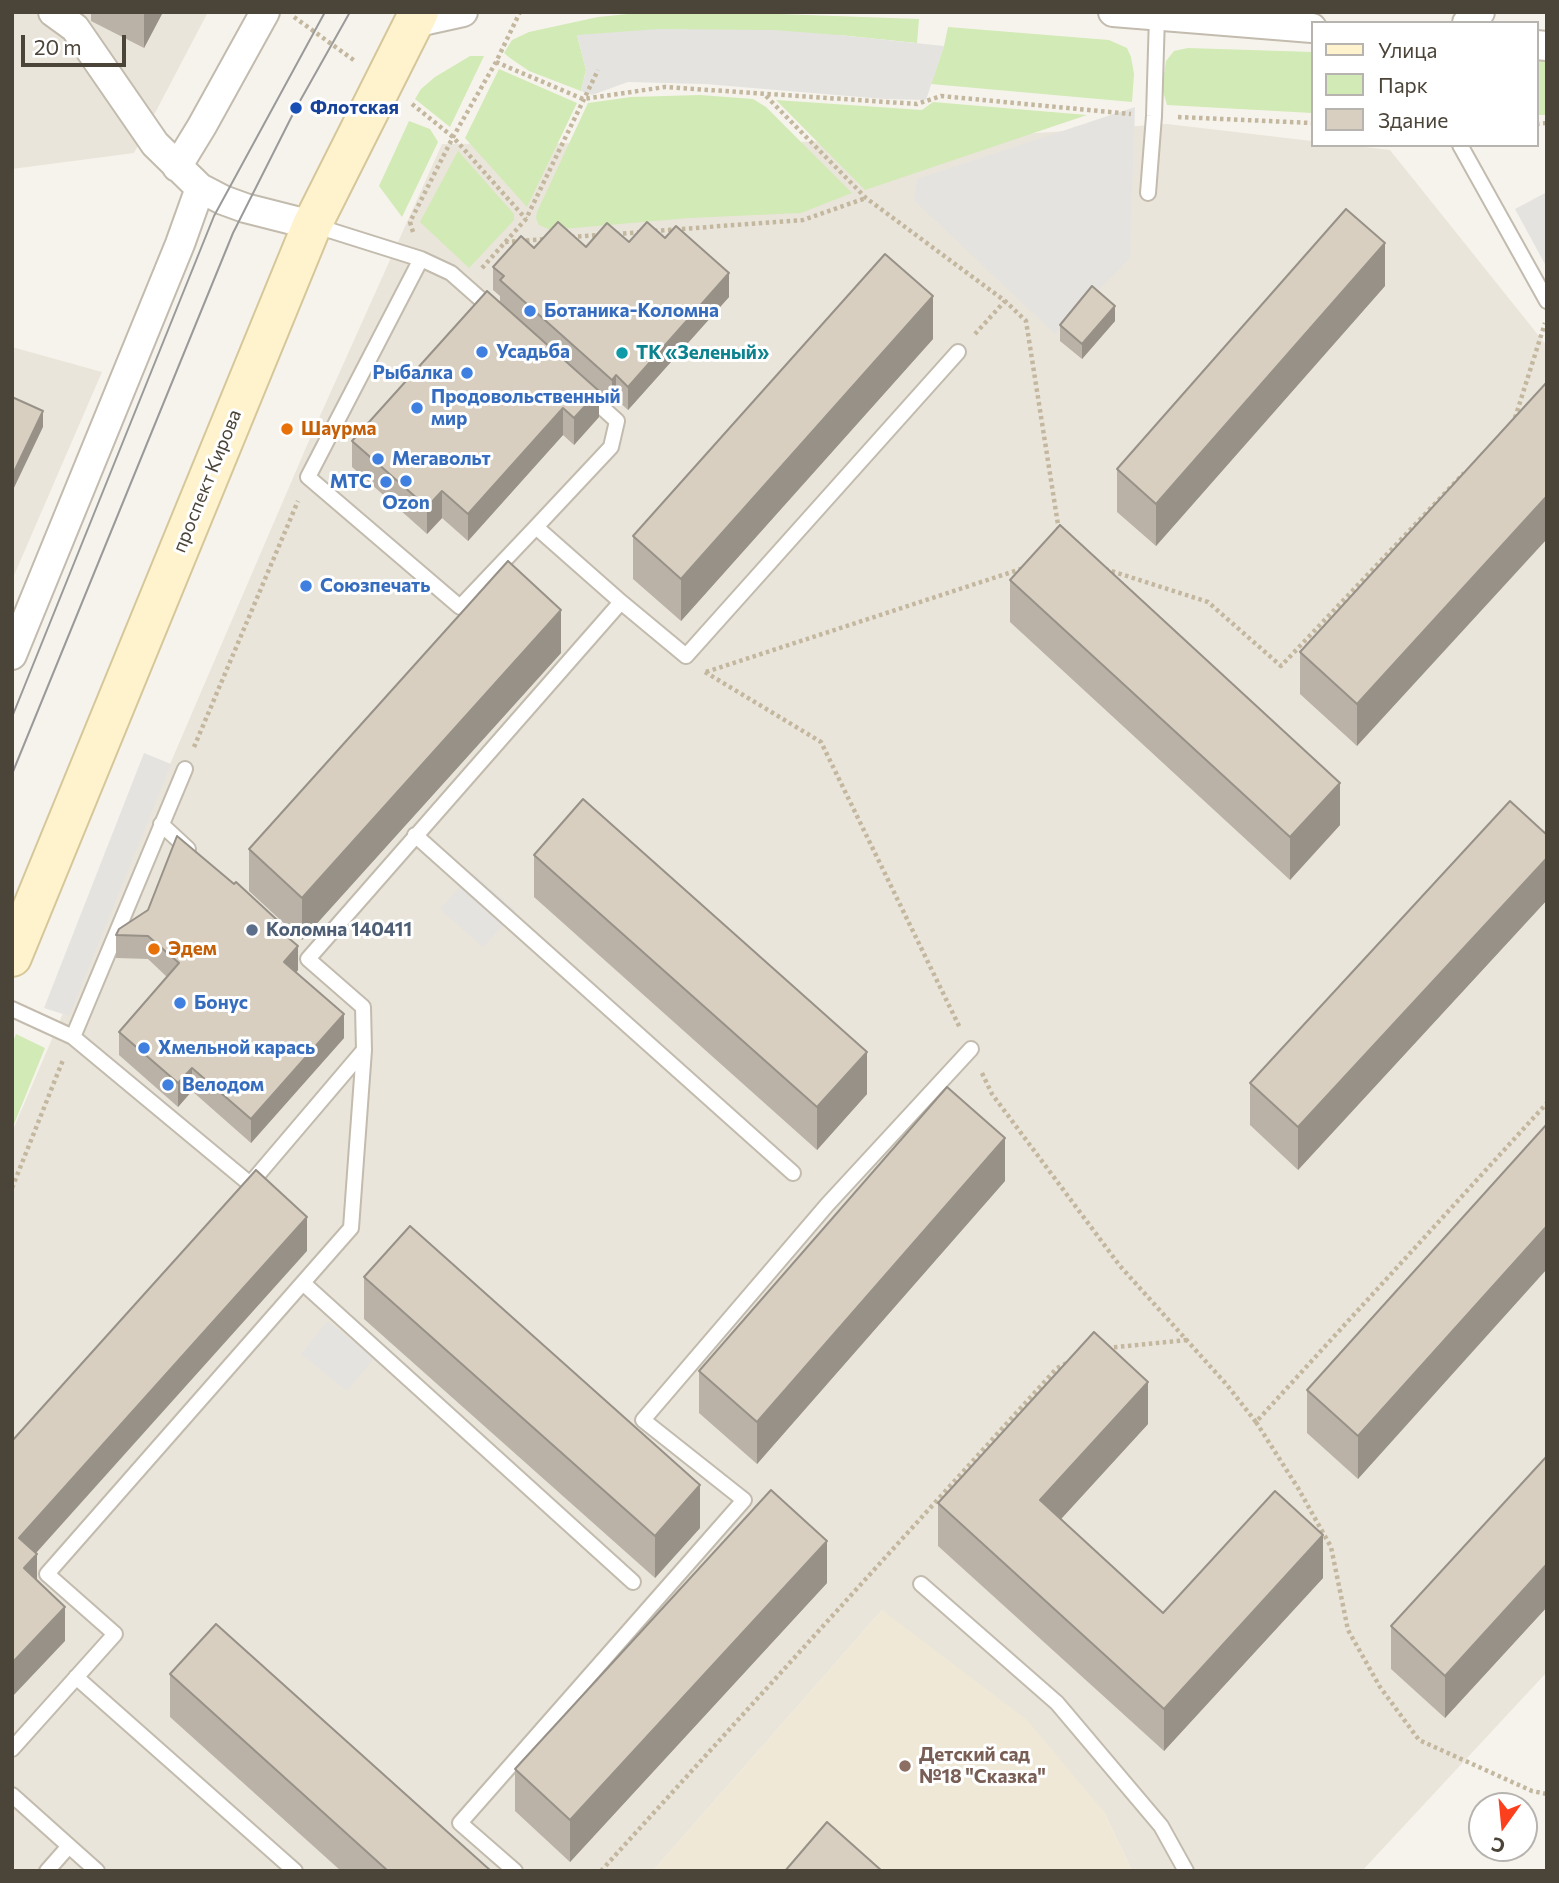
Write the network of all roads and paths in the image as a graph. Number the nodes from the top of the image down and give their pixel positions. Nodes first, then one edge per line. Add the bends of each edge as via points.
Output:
1 (53, 12) edge
2 (265, 12) edge
3 (463, 12) edge
4 (520, 12) edge
5 (1113, 12) edge
6 (1157, 16) junction
7 (416, 18) edge
8 (1310, 28) edge
9 (496, 62) junction
10 (597, 71) dead end
11 (765, 95) junction
12 (583, 99) junction
13 (1154, 116) junction
14 (1310, 123) edge
15 (1461, 147) edge
16 (177, 167) junction
17 (200, 188) junction
18 (1148, 193) dead end
19 (866, 198) junction
20 (312, 225) junction
21 (614, 234) edge
22 (600, 235) edge
23 (505, 242) junction
24 (421, 259) junction
25 (466, 286) junction
26 (1005, 301) junction
27 (1547, 301) edge
28 (1547, 317) edge
29 (506, 322) edge
30 (958, 352) joint
31 (576, 385) edge
32 (1507, 427) edge
33 (1469, 467) edge
34 (308, 477) junction
35 (536, 527) junction
36 (1061, 541) edge
37 (1036, 564) edge
38 (1102, 568) edge
39 (621, 602) junction
40 (12, 655) edge
41 (686, 656) junction
42 (705, 672) junction
43 (185, 769) joint
44 (161, 824) junction
45 (415, 835) junction
46 (199, 859) edge
47 (12, 957) edge
48 (12, 1009) edge
49 (73, 1037) junction
50 (971, 1049) junction
51 (364, 1050) junction
52 (1547, 1103) edge
53 (793, 1173) dead end
54 (12, 1188) edge
55 (303, 1283) junction
56 (1187, 1340) junction
57 (1101, 1349) edge
58 (1079, 1358) edge
59 (1256, 1422) junction
60 (633, 1582) dead end
61 (921, 1584) dead end
62 (76, 1677) junction
63 (12, 1749) edge
64 (1547, 1794) edge
65 (12, 1795) edge
66 (69, 1846) junction
67 (47, 1871) edge
68 (97, 1871) edge
69 (295, 1871) edge
70 (515, 1871) edge
71 (601, 1871) edge
72 (1186, 1871) edge

1 - 16 street via 75,28 155,144
2 - 16 street
3 - 7 street
4 - 9 path
5 - 6 street
6 - 8 street
6 - 13 lane
7 - 20 main road, проспект Кирова
9 - 12 path
9 - 24 path via 410,222
10 - 12 path
11 - 12 path via 665,87
11 - 13 path via 917,104 941,96
11 - 19 path
12 - 23 path via 526,219
13 - 14 path
13 - 18 lane
15 - 27 lane
16 - 17 street
17 - 20 street via 245,208
17 - 40 street
19 - 21 path via 803,220
19 - 26 path
20 - 24 lane
20 - 47 main road, проспект Кирова
22 - 23 path
23 - 25 path
24 - 25 lane
24 - 34 lane
25 - 29 lane
26 - 30 path
26 - 36 path via 1026,321
28 - 32 path via 1517,417
30 - 41 lane
31 - 35 lane via 617,421 611,447
33 - 38 path via 1281,666 1208,602
34 - 35 lane via 460,607
34 - 43 path
35 - 39 lane
37 - 42 path
39 - 41 lane
39 - 45 lane
41 - 42 path
42 - 50 path via 821,742
43 - 44 lane
44 - 46 lane
44 - 49 lane
45 - 51 lane via 304,955 363,1007
45 - 53 lane
48 - 49 lane
49 - 51 lane via 250,1184
49 - 54 path
50 - 56 path via 1000,1105 1120,1266
50 - 70 lane via 827,1205 643,1420 744,1500 460,1823
51 - 55 lane via 351,1228
52 - 59 path
55 - 60 lane
55 - 62 lane via 47,1574 115,1634
56 - 57 path
56 - 59 path
58 - 71 path via 1057,1368
59 - 64 path via 1331,1547 1348,1630 1380,1687 1419,1740
61 - 72 lane via 1057,1703 1161,1826
62 - 63 lane
62 - 69 lane
65 - 66 lane
66 - 67 lane
66 - 68 lane

